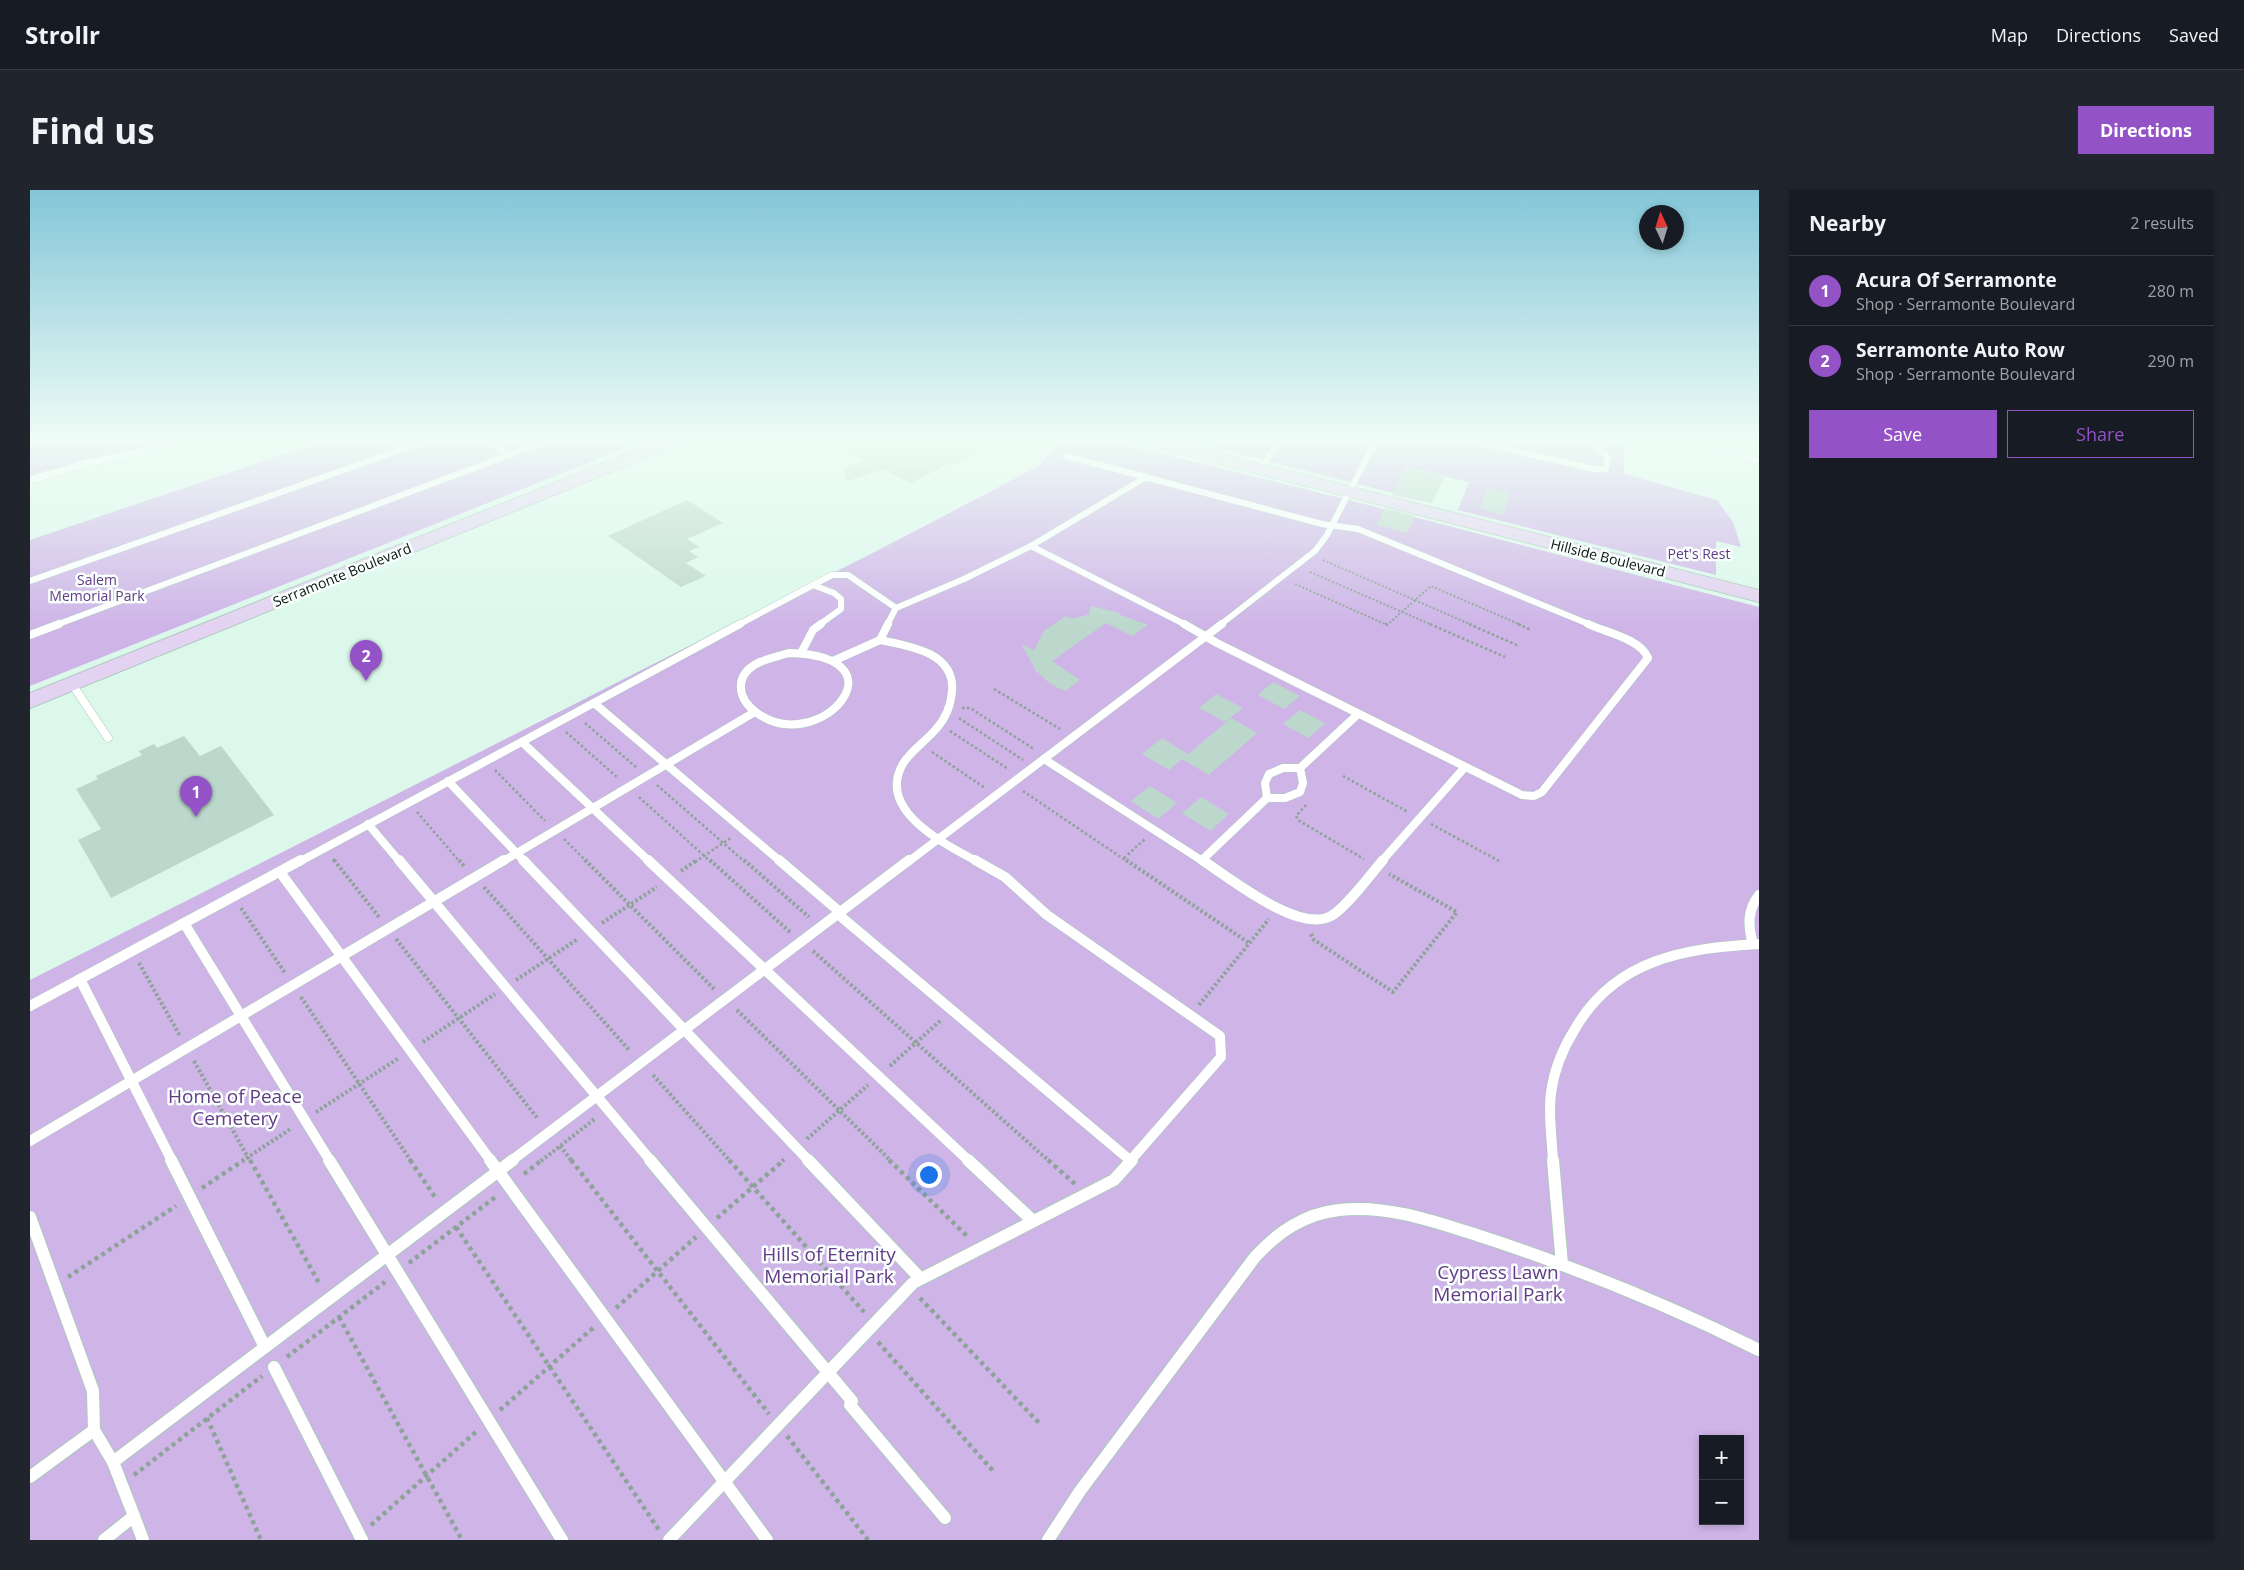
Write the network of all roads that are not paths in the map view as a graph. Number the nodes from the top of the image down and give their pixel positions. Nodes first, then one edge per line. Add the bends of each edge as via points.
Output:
1 (256, 501) edge
2 (387, 501) edge
3 (525, 501) edge
4 (1106, 501) edge
5 (1239, 501) edge
6 (1344, 501) edge
7 (1384, 501) edge
8 (1332, 525) junction
9 (1031, 546) junction
10 (30, 581) edge
11 (813, 585) junction
12 (1759, 596) edge
13 (896, 608) junction
14 (30, 635) edge
15 (1207, 636) junction
16 (880, 640) junction
17 (801, 653) junction
18 (833, 661) junction
19 (72, 684) junction
20 (30, 701) edge
21 (594, 703) junction
22 (752, 712) junction
23 (1358, 714) junction
24 (108, 738) dead end
25 (522, 742) junction
26 (1044, 760) junction
27 (665, 764) junction
28 (1465, 767) junction
29 (1300, 768) junction
30 (448, 781) junction
31 (1268, 798) junction
32 (591, 807) junction
33 (368, 824) junction
34 (939, 839) junction
35 (515, 852) junction
36 (1202, 860) junction
37 (280, 872) junction
38 (1759, 895) edge
39 (432, 901) junction
40 (840, 914) junction
41 (184, 923) junction
42 (1756, 944) edge
43 (341, 956) junction
44 (766, 970) junction
45 (80, 979) junction
46 (30, 1006) edge
47 (241, 1015) junction
48 (685, 1031) junction
49 (131, 1081) junction
50 (596, 1097) junction
51 (30, 1141) edge
52 (1131, 1161) junction
53 (498, 1172) junction
54 (30, 1217) edge
55 (1033, 1221) junction
56 (388, 1255) junction
57 (1562, 1264) junction
58 (920, 1278) junction
59 (265, 1347) junction
60 (1759, 1350) edge
61 (274, 1367) road end
62 (828, 1372) junction
63 (94, 1430) junction
64 (113, 1462) junction
65 (30, 1477) edge
66 (724, 1481) junction
67 (134, 1516) junction
68 (945, 1518) dead end
69 (361, 1537) edge
70 (104, 1540) edge
71 (143, 1540) edge
72 (562, 1540) edge
73 (669, 1540) edge
74 (767, 1540) edge
75 (1048, 1540) edge

1 - 10 lane
2 - 14 lane
3 - 19 main road, Serramonte Boulevard
4 - 9 lane
5 - 8 lane
6 - 8 lane
7 - 12 main road, Hillside Boulevard
8 - 15 lane via 1311,555
8 - 28 lane via 1371,534 1636,640 1647,652 1647,660 1542,792 1534,796 1522,795
9 - 13 lane
9 - 15 lane
11 - 13 lane via 832,575 848,575
11 - 17 lane via 834,593 842,604 841,609 813,630
11 - 21 lane
13 - 16 lane
15 - 23 lane
15 - 26 lane
16 - 18 lane
16 - 34 lane via 917,649 943,663 952,684 948,709 939,724 900,770 898,793 911,818
17 - 18 lane
17 - 22 lane via 767,659 743,677 739,692 741,700
18 - 22 lane via 846,674 849,690 846,698 831,712 796,723 772,721
19 - 20 main road, Serramonte Boulevard
19 - 24 lane
21 - 25 lane
21 - 27 lane
22 - 27 lane
23 - 28 lane
23 - 29 lane
25 - 30 lane
25 - 32 lane
26 - 34 lane
26 - 36 lane
27 - 32 lane
27 - 40 lane
28 - 36 lane via 1337,912 1328,918 1299,920 1278,910
29 - 31 lane via 1283,768 1269,774 1265,783
29 - 31 lane via 1304,783 1301,791 1290,797
30 - 33 lane
30 - 35 lane
31 - 36 lane
32 - 35 lane
32 - 44 lane
33 - 37 lane
33 - 39 lane
34 - 40 lane
34 - 52 lane via 998,872 1053,920 1220,1036 1221,1057
35 - 39 lane
35 - 48 lane
37 - 41 lane
37 - 43 lane
38 - 42 lane via 1752,906 1748,924
39 - 43 lane
39 - 50 lane
40 - 44 lane
40 - 52 lane
41 - 45 lane
41 - 47 lane
42 - 57 lane via 1708,949 1647,962 1616,979 1580,1016 1558,1065 1550,1100
43 - 47 lane
43 - 53 lane
44 - 48 lane
44 - 55 lane
45 - 46 lane
45 - 49 lane
47 - 49 lane
47 - 56 lane
48 - 50 lane
48 - 58 lane
49 - 51 lane
49 - 59 lane
50 - 53 lane
50 - 62 lane
52 - 55 lane via 1114,1180
53 - 56 lane
53 - 66 lane
54 - 63 lane via 93,1391
55 - 58 lane
56 - 59 lane
56 - 72 lane
57 - 60 lane via 1671,1308
57 - 75 lane via 1460,1230 1394,1214 1339,1210 1301,1219 1270,1240 1255,1257 1080,1491
58 - 62 lane
59 - 64 lane
61 - 69 lane
62 - 66 lane
62 - 68 lane via 852,1400 850,1405
63 - 64 lane
63 - 65 lane
64 - 67 lane
66 - 73 lane
66 - 74 lane
67 - 70 lane
67 - 71 lane

